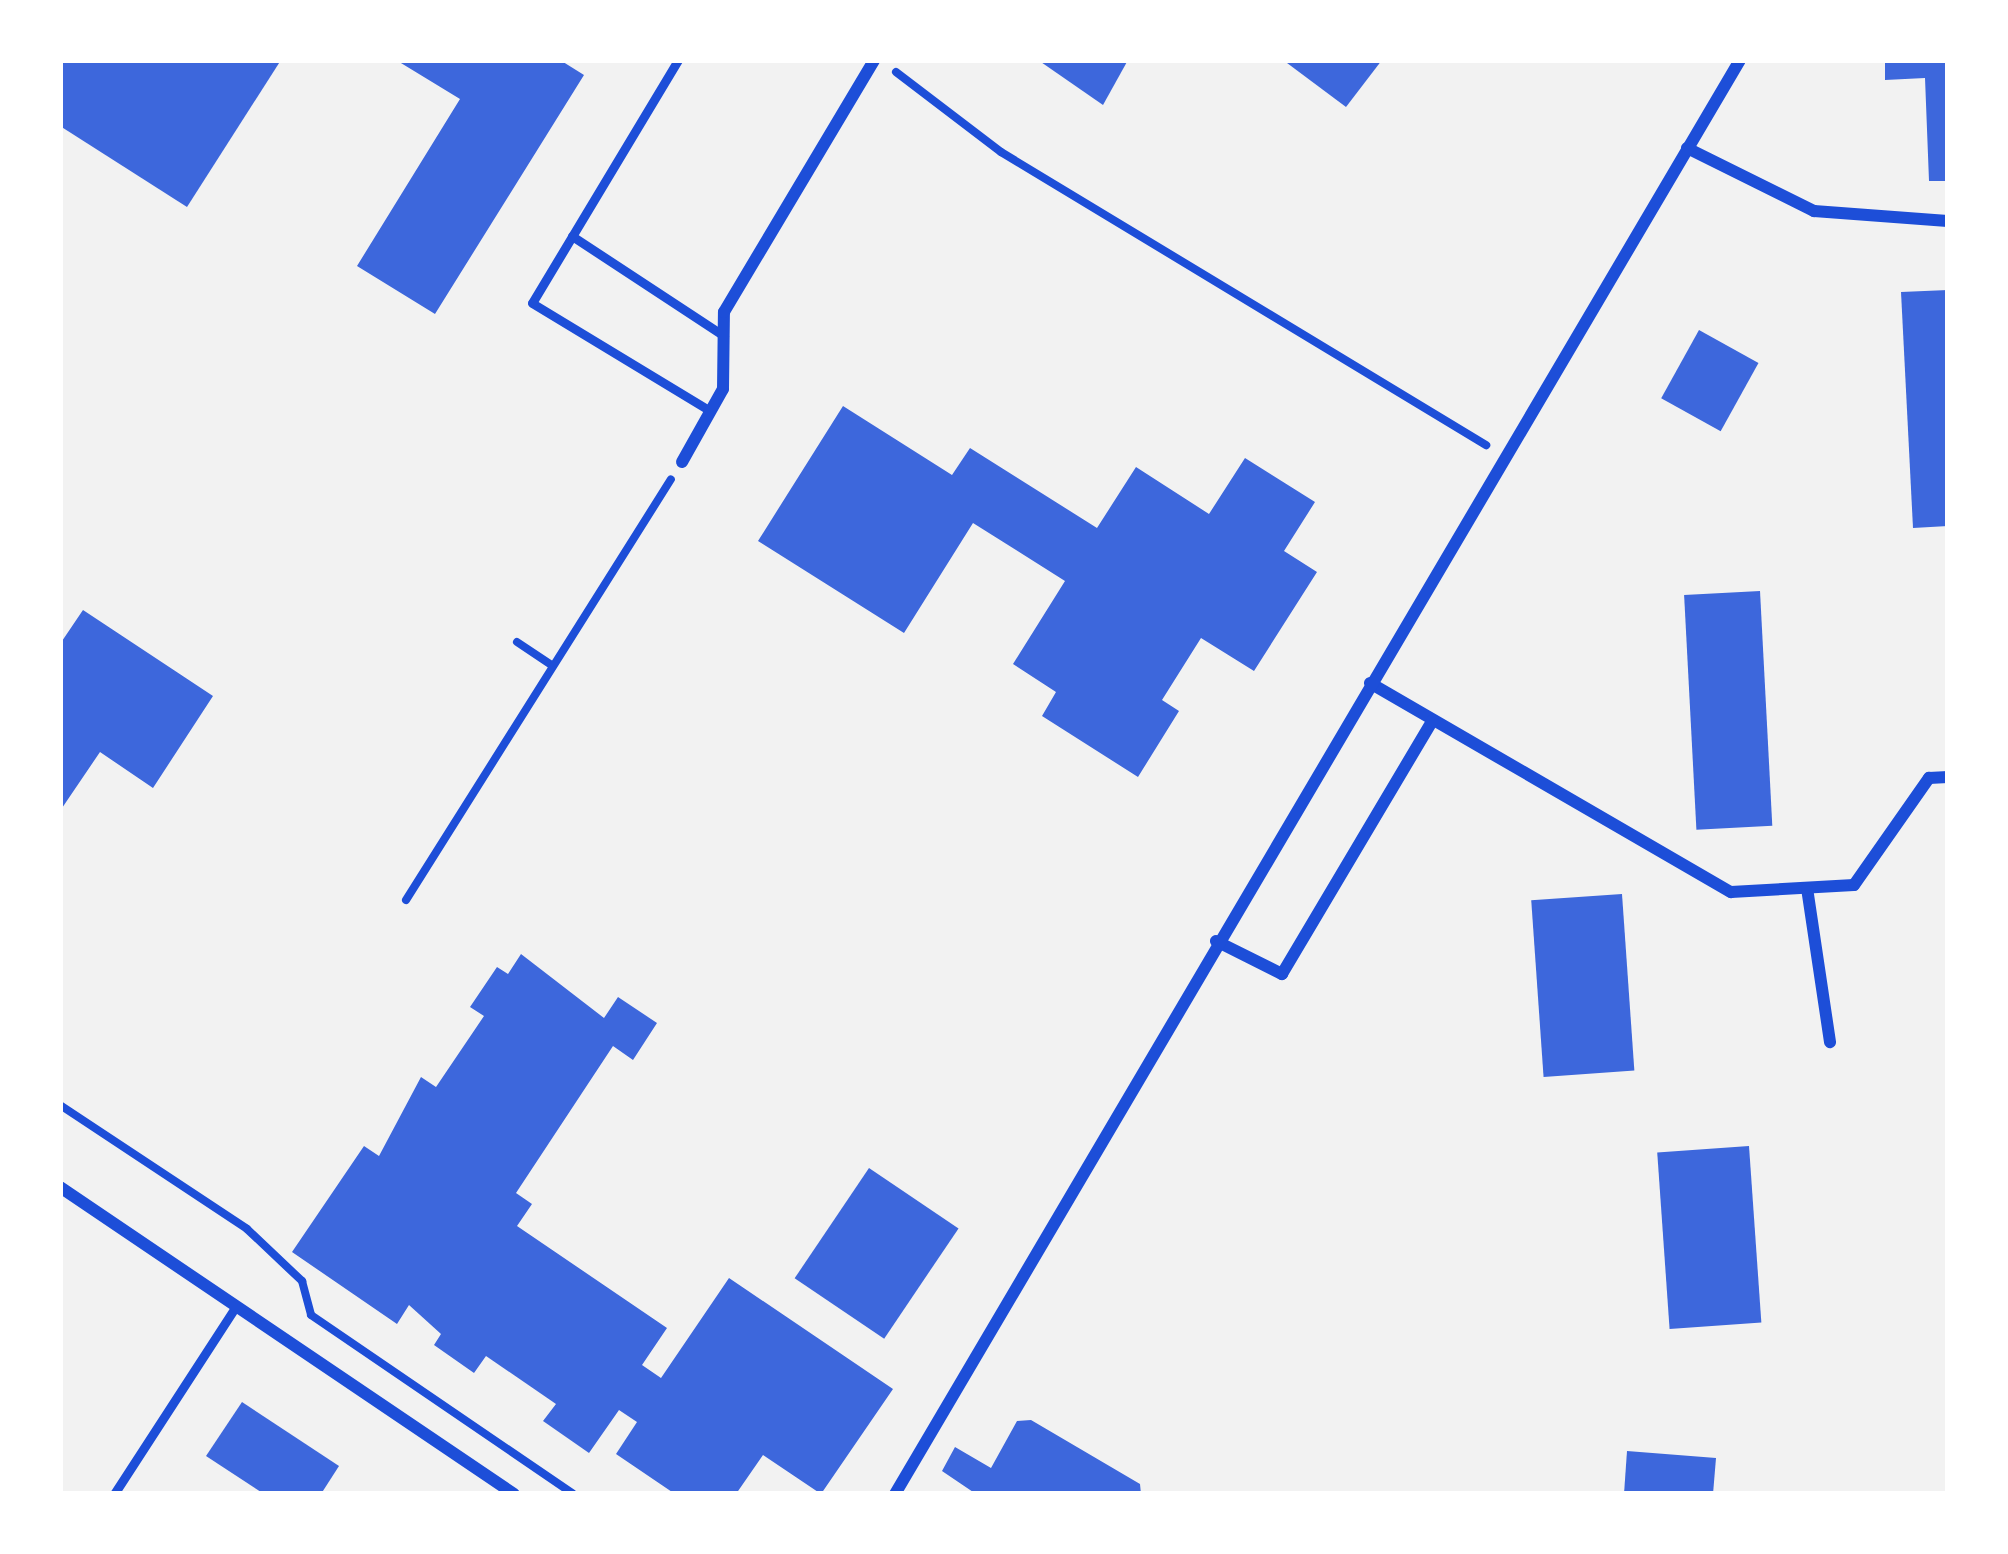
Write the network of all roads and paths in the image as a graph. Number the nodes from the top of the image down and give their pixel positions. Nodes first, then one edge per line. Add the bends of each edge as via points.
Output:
1 (678, 60) edge
2 (877, 60) edge
3 (1740, 60) edge
4 (1687, 148) junction
5 (1948, 221) edge
6 (572, 236) junction
7 (724, 337) junction
8 (710, 411) junction
9 (1503, 455) junction
10 (682, 462) joint
11 (517, 642) dead end
12 (554, 666) junction
13 (1370, 683) junction
14 (1433, 720) junction
15 (1948, 777) edge
16 (1807, 887) junction
17 (406, 900) dead end
18 (1216, 941) junction
19 (1830, 1042) dead end
20 (60, 1105) edge
21 (60, 1186) edge
22 (236, 1306) junction
23 (114, 1494) edge
24 (514, 1494) edge
25 (573, 1494) edge
26 (895, 1494) edge

1 - 6 lane
2 - 7 street via 724,313
2 - 9 path via 1001,152
3 - 4 street
4 - 5 street via 1814,211
4 - 9 street
6 - 7 lane
6 - 8 lane via 532,303
7 - 8 street via 723,388
8 - 10 street
9 - 13 street
10 - 12 path
11 - 12 path
12 - 17 path
13 - 14 street
13 - 18 street
14 - 16 street via 1731,892
14 - 18 street via 1282,974
15 - 16 street via 1929,778 1854,885
16 - 19 street
18 - 26 street
20 - 25 path via 247,1229 302,1281 311,1315
21 - 22 street
22 - 23 lane
22 - 24 street

